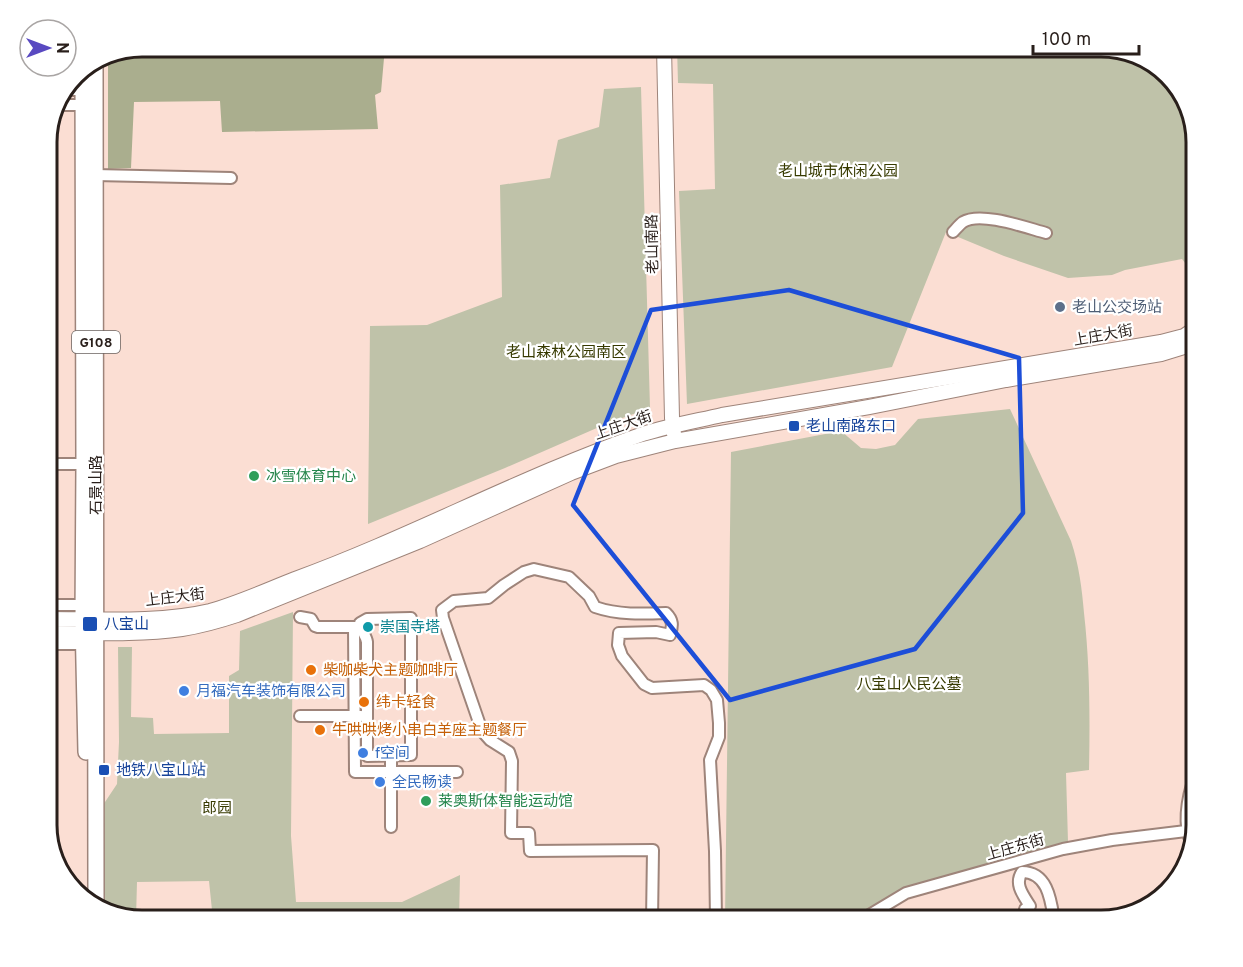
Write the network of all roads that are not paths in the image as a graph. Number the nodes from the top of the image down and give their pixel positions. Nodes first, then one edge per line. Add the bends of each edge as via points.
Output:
1 (664, 57) edge
2 (95, 72) edge
3 (79, 95) edge
4 (95, 175) junction
5 (231, 178) dead end
6 (953, 232) dead end
7 (1046, 233) dead end
8 (1186, 335) edge
9 (1186, 346) edge
10 (672, 426) junction
11 (675, 441) junction
12 (57, 464) edge
13 (84, 464) junction
14 (57, 610) edge
15 (300, 617) dead end
16 (57, 620) edge
17 (87, 625) junction
18 (357, 627) junction
19 (57, 631) edge
20 (57, 639) edge
21 (300, 716) dead end
22 (354, 716) junction
23 (367, 716) junction
24 (392, 755) junction
25 (391, 772) junction
26 (457, 772) dead end
27 (391, 827) dead end
28 (1186, 831) edge
29 (87, 889) edge
30 (96, 896) edge
31 (652, 910) edge
32 (716, 910) edge
33 (879, 910) edge
34 (1025, 910) edge
35 (1052, 910) edge

1 - 10 main road, 老山南路
2 - 4 highway, 石景山路 / G108
3 - 13 highway, 石景山路 / G108
4 - 5 street
4 - 17 highway, 石景山路 / G108
6 - 7 street via 964,221 979,218
8 - 10 main road, 上庄大街
9 - 11 main road, 上庄大街 via 1161,354
10 - 11 main road, 老山南路
10 - 17 main road, 上庄大街 via 565,464 335,565 234,603 209,611
11 - 17 main road, 上庄大街 via 616,456 571,473 420,541 237,615 183,629 150,632
12 - 13 street
13 - 17 highway, 石景山路 / G108
14 - 17 street
15 - 18 street via 311,619 318,627
16 - 17 main road
17 - 19 main road
17 - 20 street
17 - 29 highway, 石景山路 / G108
17 - 30 highway, 石景山路 / G108
18 - 22 street
18 - 23 street via 367,642
18 - 24 street via 367,619 411,618 411,755
21 - 22 street
22 - 23 street
22 - 25 street via 355,772
23 - 24 street via 367,756
24 - 25 street
25 - 26 street
25 - 27 street
28 - 33 street, 上庄东街 via 1052,852 906,893
31 - 32 street via 654,850 530,851 529,833 511,833 512,761 509,752 482,731 443,618 442,610 453,601 488,598 534,569 569,577 602,610 666,614 671,618 670,635 619,633 618,645 644,684 652,688 704,685 717,700 719,737 710,760
34 - 35 street via 1030,906 1020,891 1022,872 1041,880

